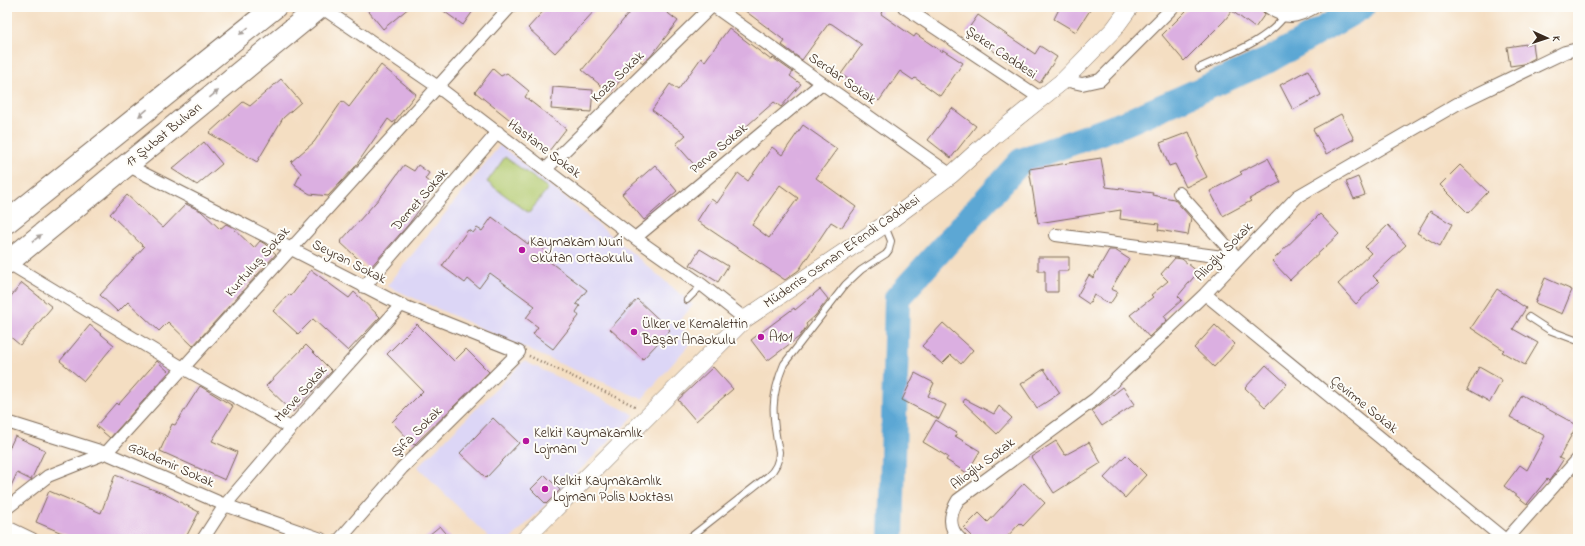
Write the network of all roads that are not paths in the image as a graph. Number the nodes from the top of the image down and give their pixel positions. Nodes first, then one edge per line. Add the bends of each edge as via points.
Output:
1 (275, 7) edge
2 (321, 7) edge
3 (510, 7) edge
4 (711, 7) edge
5 (715, 7) edge
6 (904, 7) edge
7 (1130, 7) edge
8 (1173, 7) edge
9 (1268, 7) edge
10 (1315, 7) edge
11 (922, 12) edge
12 (1284, 16) junction
13 (1578, 49) edge
14 (1199, 68) dead end
15 (1064, 80) junction
16 (822, 83) junction
17 (438, 87) junction
18 (1040, 98) junction
19 (498, 132) junction
20 (127, 164) junction
21 (546, 169) junction
22 (951, 175) junction
23 (1179, 193) dead end
24 (7, 222) edge
25 (884, 225) junction
26 (625, 230) junction
27 (1056, 235) dead end
28 (635, 238) junction
29 (616, 239) dead end
30 (290, 249) junction
31 (1238, 259) junction
32 (7, 262) edge
33 (702, 285) junction
34 (364, 287) junction
35 (1205, 294) junction
36 (687, 300) dead end
37 (401, 305) junction
38 (1529, 317) dead end
39 (745, 319) junction
40 (1578, 341) edge
41 (519, 352) joint
42 (183, 368) junction
43 (7, 422) edge
44 (291, 428) junction
45 (106, 453) junction
46 (1578, 459) edge
47 (225, 505) junction
48 (7, 508) edge
49 (7, 527) edge
50 (32, 539) edge
51 (203, 539) edge
52 (321, 539) edge
53 (340, 539) edge
54 (525, 539) edge
55 (688, 539) edge
56 (960, 539) edge
57 (1506, 539) edge

1 -> 24 highway
2 - 17 street, Hastane Sokak
20 -> 2 highway, 17 Şubat Bulvarı
3 - 17 street, Kurtuluş Sokak
4 - 21 street, Koza Sokak
5 - 16 street, Serdar Sokak
6 - 11 street, Şeker Caddesi
7 - 15 main road, Müderris Osman Efendi Caddesi via 1114,28
8 - 15 street via 1100,80 1082,84
9 - 12 street
10 - 12 street via 1299,15
11 - 18 street, Şeker Caddesi
12 - 14 lane via 1276,27 1259,39
13 - 31 street, Alioğlu Sokak via 1565,52 1457,104 1298,196
15 - 18 main road, Müderris Osman Efendi Caddesi
16 - 22 street, Serdar Sokak
16 - 28 street, Perva Sokak
17 - 19 street, Hastane Sokak
17 - 30 street, Kurtuluş Sokak
18 - 22 main road, Müderris Osman Efendi Caddesi
19 - 21 street, Hastane Sokak
19 - 34 street, Demet Sokak
20 - 30 street, Seyran Sokak
32 -> 20 highway, 17 Şubat Bulvarı
21 - 26 street, Hastane Sokak
22 - 25 main road, Müderris Osman Efendi Caddesi
23 - 31 street
25 - 39 main road, Müderris Osman Efendi Caddesi
25 - 55 lane via 891,241 886,254 861,270 845,285 784,364 773,403 779,452 775,468
26 - 28 street, Hastane Sokak
26 - 29 lane
27 - 31 street
28 - 33 street, Hastane Sokak
30 - 34 street, Seyran Sokak
30 - 42 street, Kurtuluş Sokak
31 - 35 street, Alioğlu Sokak
32 - 42 street
33 - 36 lane
33 - 39 street, Hastane Sokak
34 - 37 street, Seyran Sokak
35 - 56 street, Alioğlu Sokak via 1095,399 958,500 953,508 951,526
35 - 57 street, Çevirme Sokak
37 - 41 street, Seyran Sokak
37 - 44 street, Merve Sokak
38 - 40 lane via 1549,330
39 - 54 main road, Müderris Osman Efendi Caddesi
41 - 53 street, Şifa Sokak via 402,468
42 - 44 street
42 - 45 street, Kurtuluş Sokak
43 - 45 street, Gökdemir Sokak
44 - 47 street, Merve Sokak
45 - 47 street, Gökdemir Sokak
45 - 48 street, Kurtuluş Sokak via 48,476
46 - 57 street
47 - 51 street, Merve Sokak
47 - 52 street, Gökdemir Sokak
49 - 50 street

